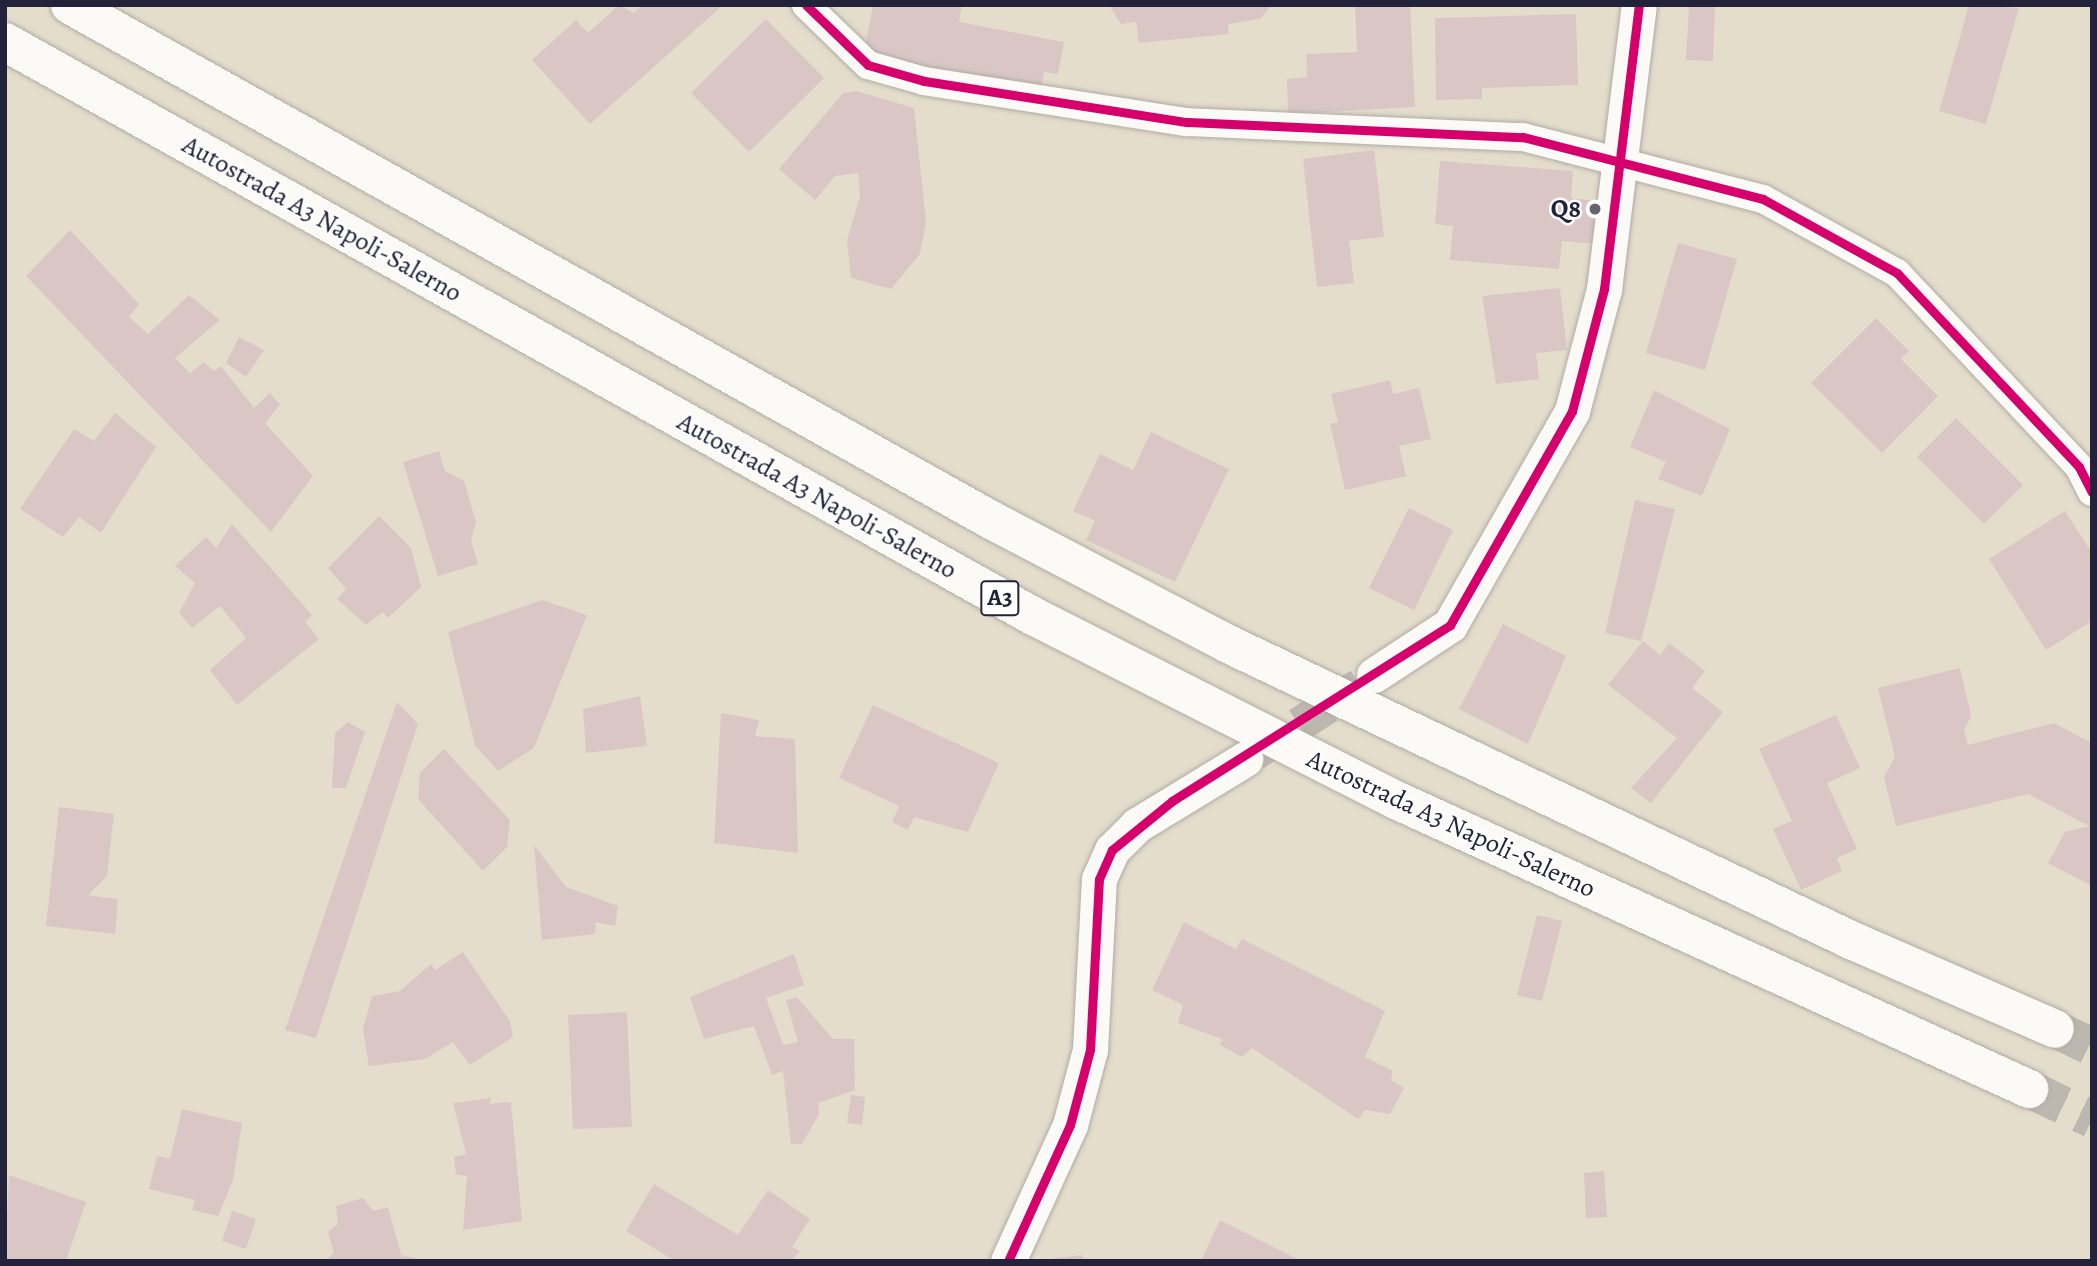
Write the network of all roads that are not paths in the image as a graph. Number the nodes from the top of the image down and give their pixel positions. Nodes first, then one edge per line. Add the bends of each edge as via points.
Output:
1 (70, 5) edge
2 (806, 5) edge
3 (1639, 5) edge
4 (5, 42) edge
5 (1623, 162) junction
6 (2092, 492) edge
7 (1374, 675) tunnel mouth
8 (1245, 759) tunnel mouth
9 (2055, 1029) tunnel mouth
10 (2029, 1089) tunnel mouth
11 (1008, 1261) edge

1 - 9 highway, A3 via 992,520 1228,644 1853,941
2 - 5 street via 868,65 924,81 1187,122 1523,137
3 - 5 street
4 - 10 highway, Autostrada A3 Napoli-Salerno / A3 via 1032,616 1398,801
5 - 6 street via 1763,199 1897,272 2079,467
5 - 7 street via 1604,289 1572,411 1450,625
8 - 11 street via 1137,825 1112,850 1099,879 1090,1050 1070,1125

